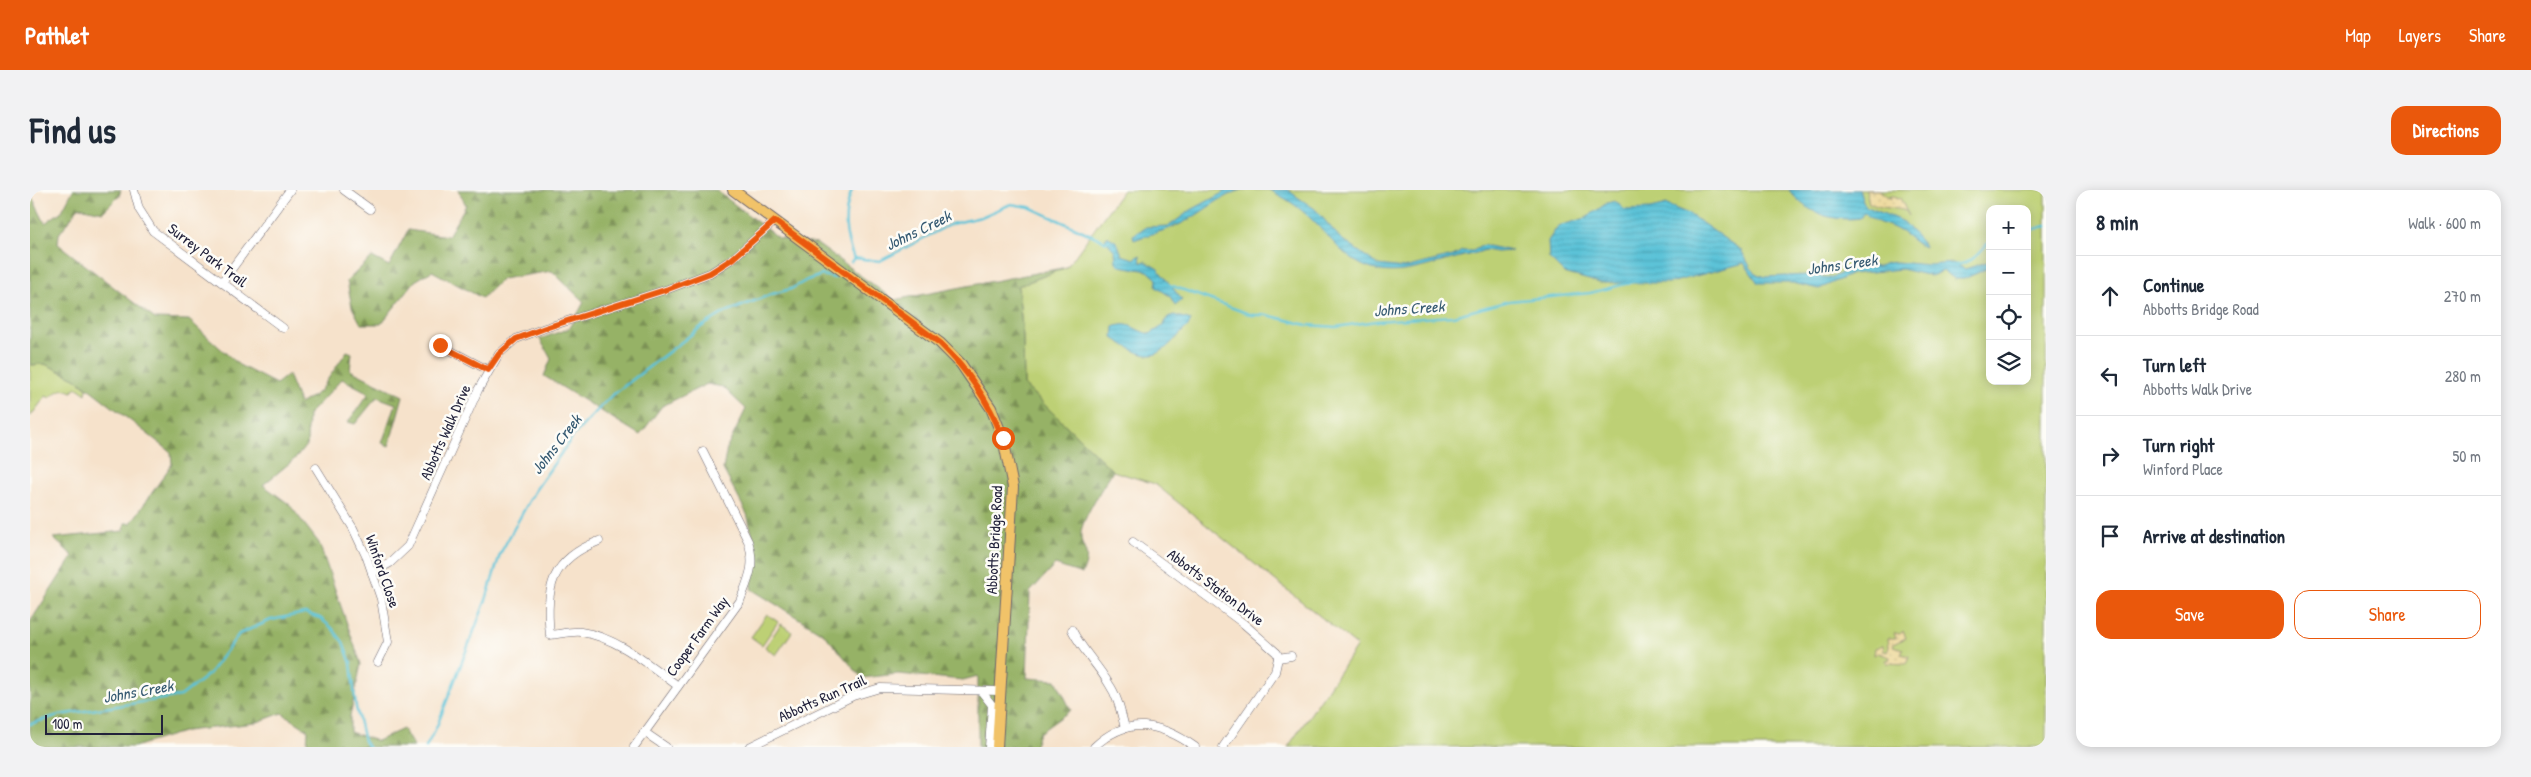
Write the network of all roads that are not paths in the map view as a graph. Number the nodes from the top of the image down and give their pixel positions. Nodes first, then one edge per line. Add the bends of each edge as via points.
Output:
1 (134, 190) edge
2 (290, 190) edge
3 (344, 190) edge
4 (733, 190) edge
5 (370, 209) dead end
6 (775, 221) junction
7 (222, 282) junction
8 (283, 328) dead end
9 (440, 345) dead end
10 (488, 370) junction
11 (703, 451) dead end
12 (316, 468) dead end
13 (599, 541) dead end
14 (1133, 542) dead end
15 (372, 573) junction
16 (1072, 630) dead end
17 (1291, 656) dead end
18 (1278, 658) junction
19 (378, 662) dead end
20 (678, 686) junction
21 (981, 691) junction
22 (999, 692) junction
23 (1124, 728) junction
24 (644, 732) junction
25 (634, 747) edge
26 (666, 747) edge
27 (749, 747) edge
28 (989, 747) edge
29 (997, 747) edge
30 (1094, 747) edge
31 (1195, 747) edge
32 (1223, 747) edge

1 - 7 street, Surrey Park Trail via 139,209 153,230
2 - 7 street
3 - 5 street
4 - 6 main road, Abbotts Bridge Road
6 - 10 street, Abbotts Walk Drive via 732,259 710,273 516,339 499,354
6 - 22 main road, Abbotts Bridge Road via 940,343 961,364 991,408 1003,438 1013,487
7 - 8 street, Surrey Park Trail
9 - 10 street
10 - 15 street, Abbotts Walk Drive via 408,546 390,563
11 - 20 street, Cooper Farm Way via 753,557 740,601
12 - 15 street, Winford Close via 353,528
13 - 20 street via 572,554 556,572 549,602 550,636 580,632 610,642
14 - 18 street, Abbotts Station Drive via 1251,630 1273,648
15 - 19 street, Winford Close via 381,599 388,642
16 - 23 street via 1109,684
17 - 18 street
18 - 32 street via 1275,672
20 - 24 street, Cooper Farm Way
21 - 22 street, Abbotts Run Trail
21 - 27 street, Abbotts Run Trail via 880,688 853,696
21 - 28 street via 992,705
22 - 29 main road, Abbotts Bridge Road
23 - 30 street
23 - 31 street via 1164,729 1176,733
24 - 25 street, Cooper Farm Way
24 - 26 street

